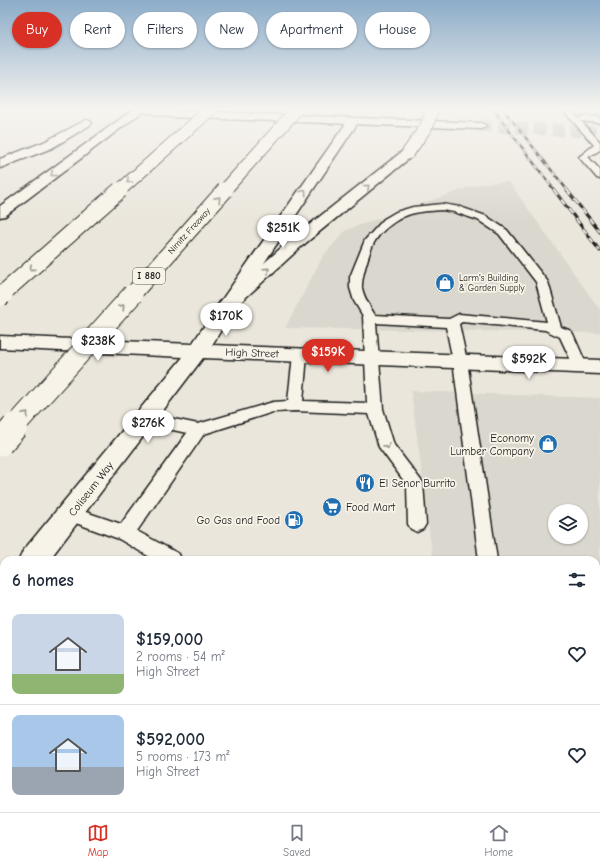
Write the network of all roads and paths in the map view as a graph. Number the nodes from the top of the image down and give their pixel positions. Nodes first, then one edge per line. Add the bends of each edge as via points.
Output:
1 (41, 147) edge
2 (89, 147) edge
3 (168, 147) edge
4 (263, 147) edge
5 (335, 147) edge
6 (413, 147) edge
7 (598, 147) edge
8 (0, 164) edge
9 (600, 176) edge
10 (1, 212) edge
11 (0, 296) edge
12 (227, 305) junction
13 (369, 319) junction
14 (452, 323) junction
15 (556, 328) junction
16 (0, 342) edge
17 (198, 351) junction
18 (300, 355) junction
19 (373, 358) junction
20 (460, 361) junction
21 (580, 366) junction
22 (600, 367) edge
23 (295, 406) junction
24 (375, 409) junction
25 (146, 419) junction
26 (198, 430) junction
27 (0, 443) edge
28 (71, 514) junction
29 (417, 524) dead end
30 (125, 533) junction
31 (36, 556) edge
32 (165, 556) edge
33 (487, 556) edge

1 - 8 main road
2 -> 10 main road
3 -> 11 main road, bridge
27 -> 4 main road, Nimitz Freeway / I 880, bridge
12 -> 5 main road, Coliseum Way
12 -> 6 main road, bridge via 296,243
7 - 9 lane via 583,157
12 - 17 main road, Coliseum Way
13 - 14 lane
13 - 15 lane via 360,301 356,277 370,240 388,221 400,214 417,209 442,207 482,218 503,232 542,282
13 - 19 lane
14 - 15 lane via 459,318
14 - 20 lane
15 - 21 lane via 566,334
16 - 17 main road, High Street
17 - 18 main road, High Street
17 - 25 main road, Coliseum Way
18 - 19 main road, High Street
18 - 23 lane
19 - 20 main road, High Street
19 - 24 lane
20 - 21 main road, High Street
20 - 33 lane
21 - 22 main road, High Street
23 - 24 lane
23 - 26 lane via 273,407
24 -> 29 lane via 387,447 415,483
25 - 26 lane
25 - 28 main road, Coliseum Way
26 - 30 lane
28 - 30 lane
28 - 31 main road, Coliseum Way
30 - 32 lane

